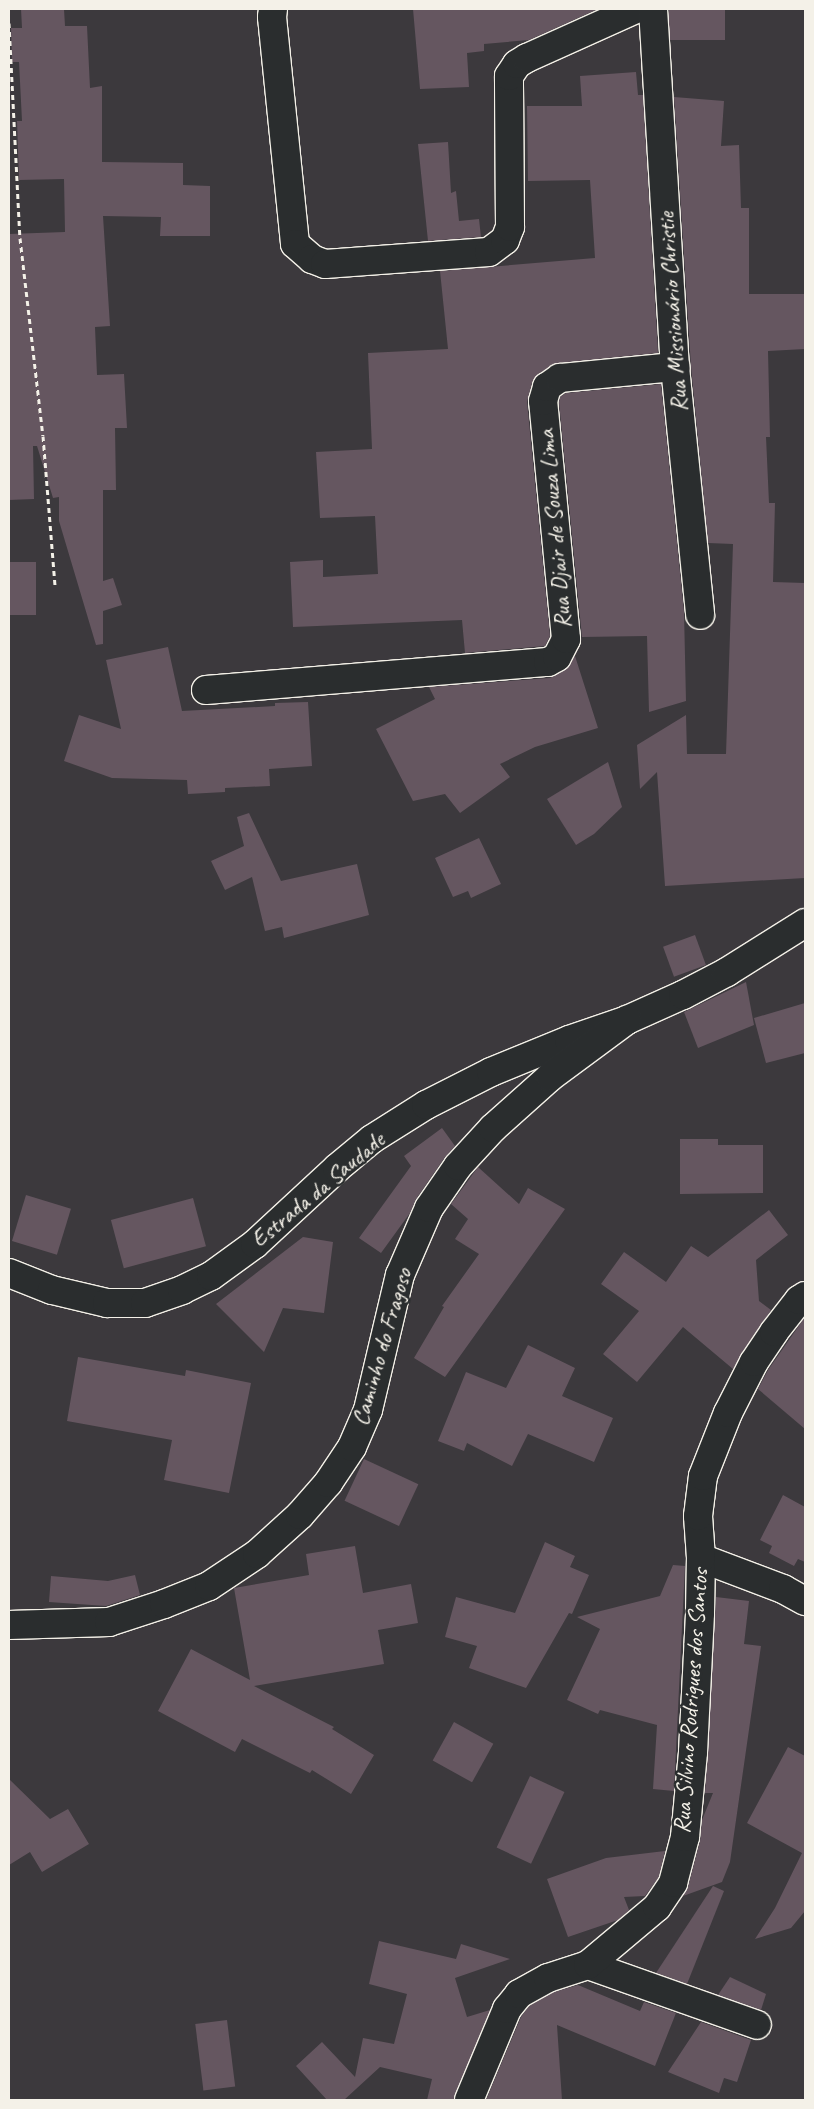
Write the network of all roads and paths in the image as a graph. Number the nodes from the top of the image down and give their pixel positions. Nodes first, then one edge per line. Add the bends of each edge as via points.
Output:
1 (273, 9) edge
2 (636, 9) edge
3 (653, 9) edge
4 (9, 23) edge
5 (675, 367) junction
6 (55, 586) dead end
7 (700, 615) dead end
8 (206, 690) dead end
9 (805, 923) edge
10 (627, 1020) junction
11 (9, 1273) edge
12 (805, 1296) edge
13 (701, 1558) junction
14 (805, 1601) edge
15 (9, 1625) edge
16 (588, 1965) junction
17 (757, 2025) dead end
18 (469, 2100) edge

1 - 2 street via 295,244 312,259 325,264 490,252 505,240 510,227 509,76 517,64 527,58
3 - 5 street, Rua Missionário Christie
4 - 6 path via 20,238 44,436
5 - 7 street, Rua Missionário Christie
5 - 8 street, Rua Djair de Souza Lima via 560,378 547,387 543,401 566,639 557,657 548,662
9 - 10 street, Estrada da Saudade via 727,972
10 - 11 street, Estrada da Saudade via 491,1072 426,1105 372,1139 336,1168 255,1244 211,1276 166,1297 145,1303 107,1303 52,1290
10 - 15 street, Caminho do Fragoso via 550,1078 493,1128 458,1166 429,1208 400,1275 368,1410 352,1447 328,1483 300,1515 257,1554 209,1586 164,1604 109,1622
12 - 13 street, Rua Silvino Rodrigues dos Santos via 774,1332 754,1362 728,1413 703,1476 698,1516
13 - 14 street via 783,1589
13 - 16 street, Rua Silvino Rodrigues dos Santos via 696,1699 685,1837 672,1883 657,1906
16 - 17 street
16 - 18 street, Rua Silvino Rodrigues dos Santos via 548,1978 519,1994 506,2009

